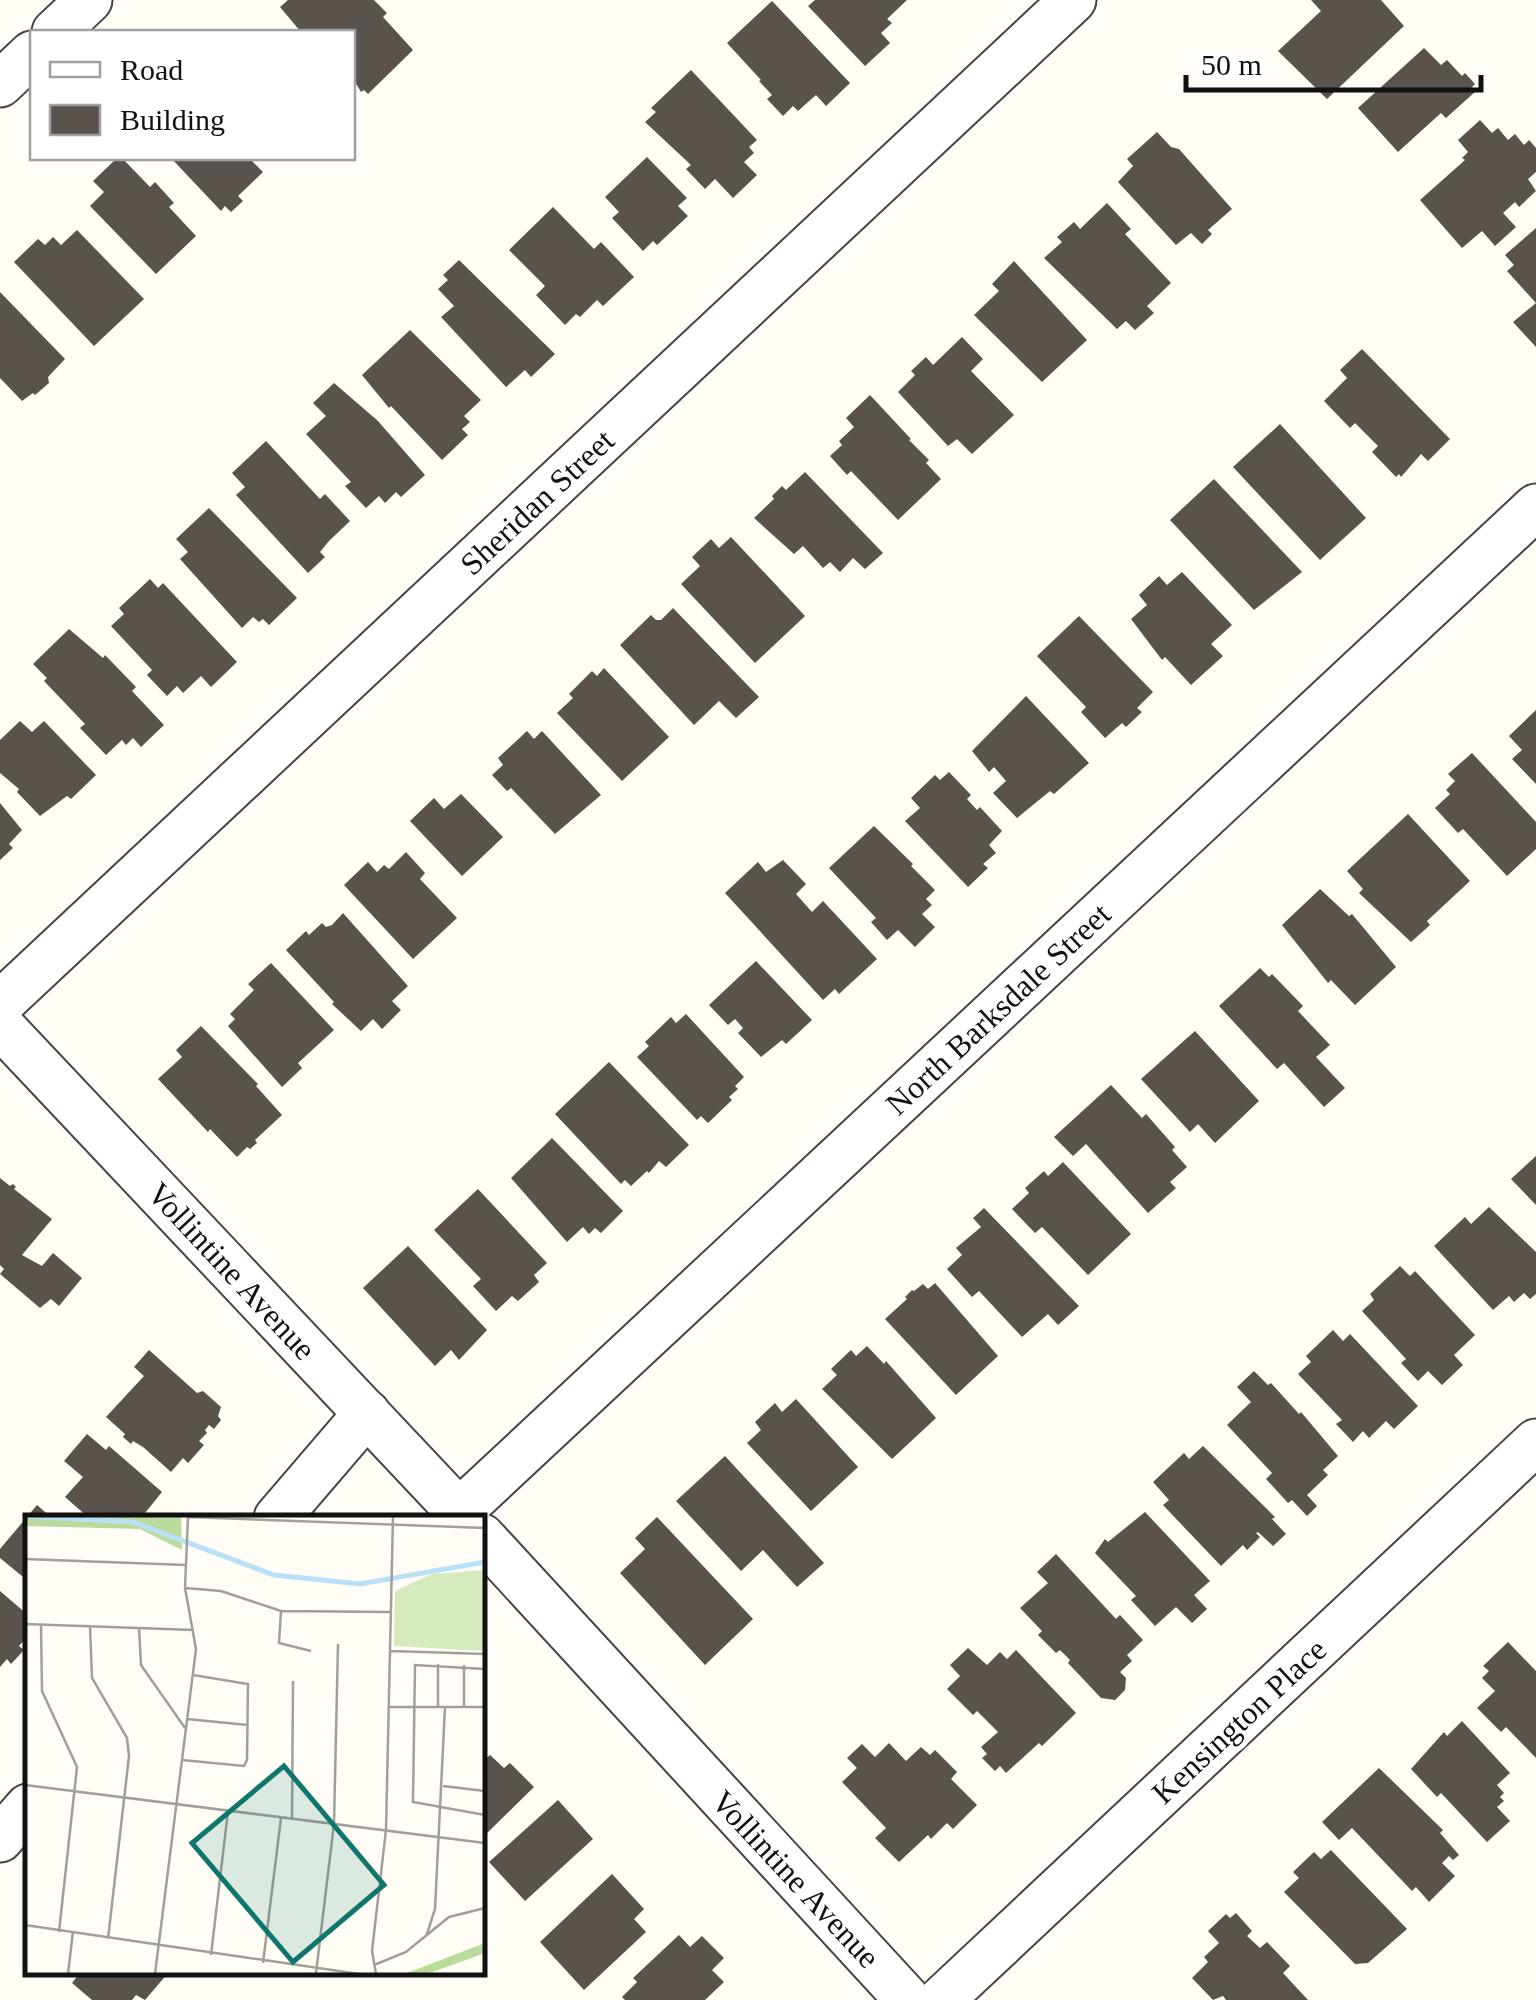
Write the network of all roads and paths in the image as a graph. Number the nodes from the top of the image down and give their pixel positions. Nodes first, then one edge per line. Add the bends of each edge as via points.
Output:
1 (89, 0) edge
2 (1073, 0) edge
3 (57, 30) edge
4 (30, 56) edge
5 (0, 84) edge
6 (1536, 507) edge
7 (0, 1004) edge
8 (0, 1025) edge
9 (367, 1414) junction
10 (1536, 1442) edge
11 (280, 1515) edge
12 (462, 1515) edge
13 (476, 1515) edge
14 (485, 1539) edge
15 (25, 1810) edge
16 (0, 1839) edge
17 (908, 2000) edge
18 (941, 2000) edge

1 - 3 street
2 - 7 street, Sheridan Street
4 - 5 street
6 - 13 street, North Barksdale Street
8 - 9 street, Vollintine Avenue
9 - 11 street
9 - 12 street, Vollintine Avenue
10 - 18 street, Kensington Place
14 - 17 street, Vollintine Avenue
15 - 16 street

